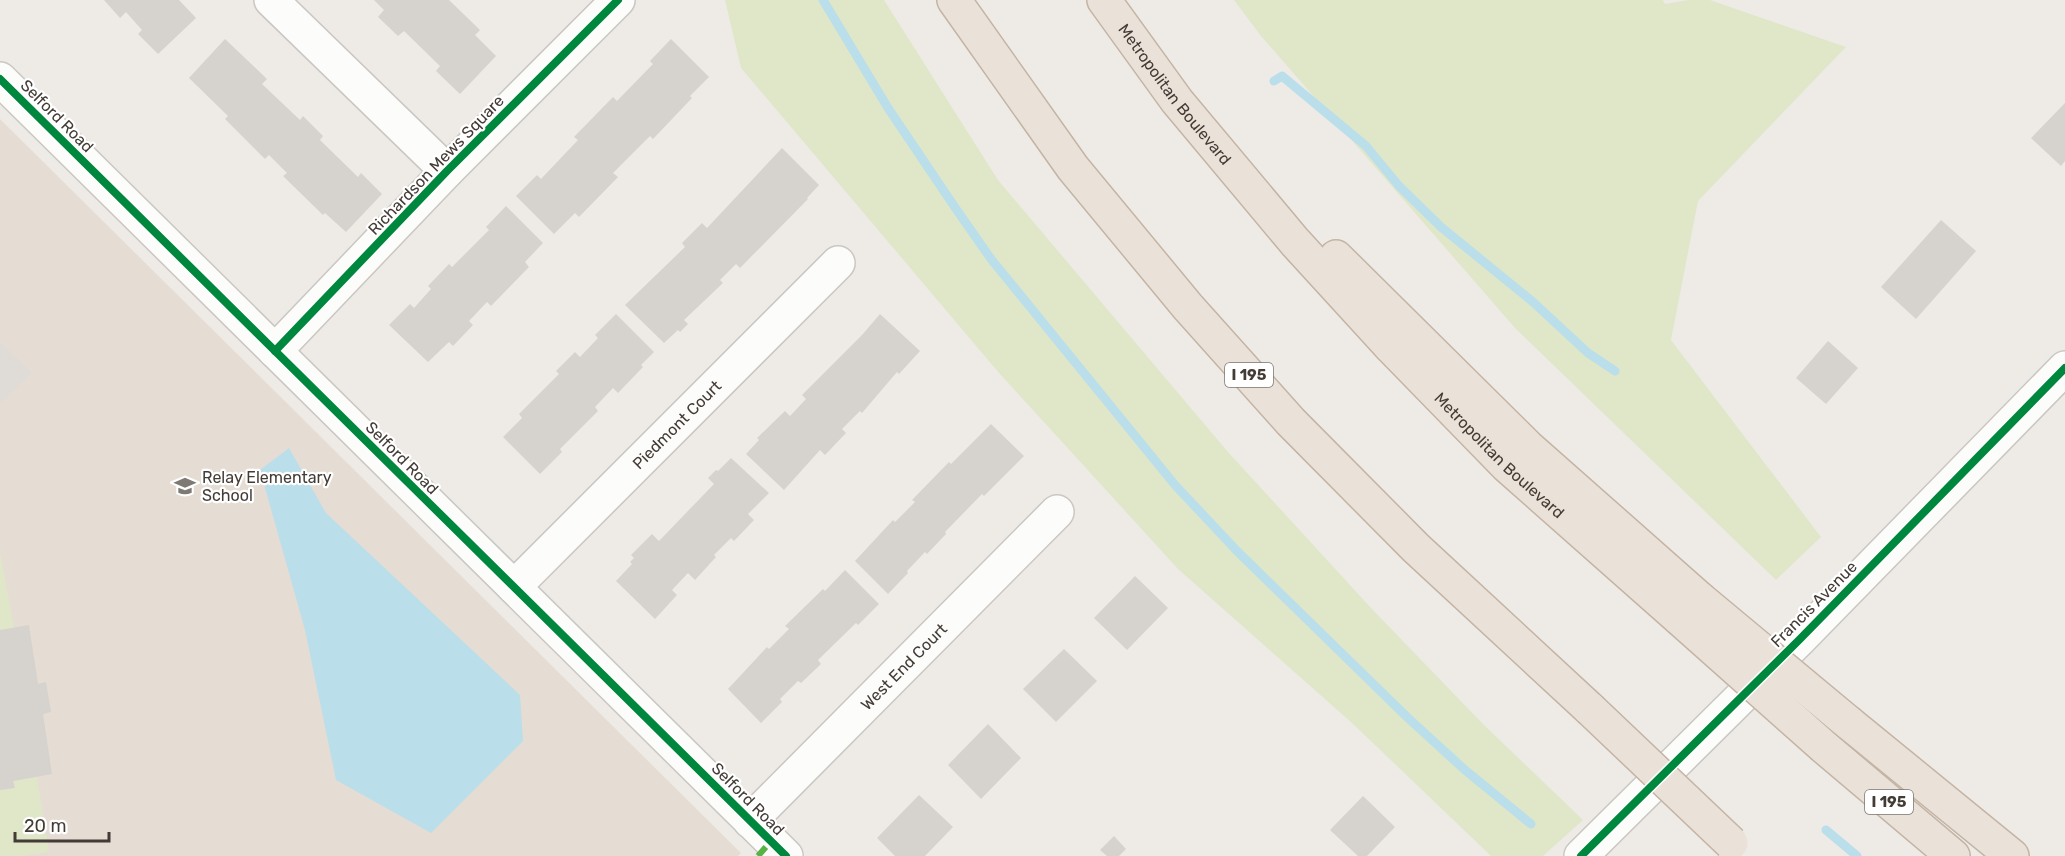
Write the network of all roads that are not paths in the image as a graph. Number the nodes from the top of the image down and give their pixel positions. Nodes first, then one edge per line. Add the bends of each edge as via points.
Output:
1 (271, 0) edge
2 (618, 0) edge
3 (954, 0) edge
4 (1104, 0) edge
5 (0, 79) edge
6 (447, 171) junction
7 (838, 262) dead end
8 (275, 351) junction
9 (2065, 368) edge
10 (1057, 512) dead end
11 (514, 587) junction
12 (1690, 609) junction
13 (750, 820) junction
14 (1740, 852) edge
15 (786, 856) edge
16 (1581, 856) edge
17 (1953, 856) edge
18 (2012, 856) edge

1 - 6 street, Richardson Mews Square
2 - 6 street, Richardson Mews Square
3 - 14 highway, I 195, bridge via 1073,168 1188,307 1283,413 1416,548
4 - 12 highway, Metropolitan Boulevard / I 195 via 1178,101 1295,242 1392,348 1508,466
5 - 8 street, Selford Road
6 - 8 street, Richardson Mews Square
7 - 11 street, Piedmont Court
8 - 11 street, Selford Road
9 - 16 street, Francis Avenue
10 - 13 street, West End Court
11 - 13 street, Selford Road
12 - 17 highway, Metropolitan Boulevard / I 195, bridge via 1824,747
12 - 18 highway, bridge via 1849,723
13 - 15 street, Selford Road

